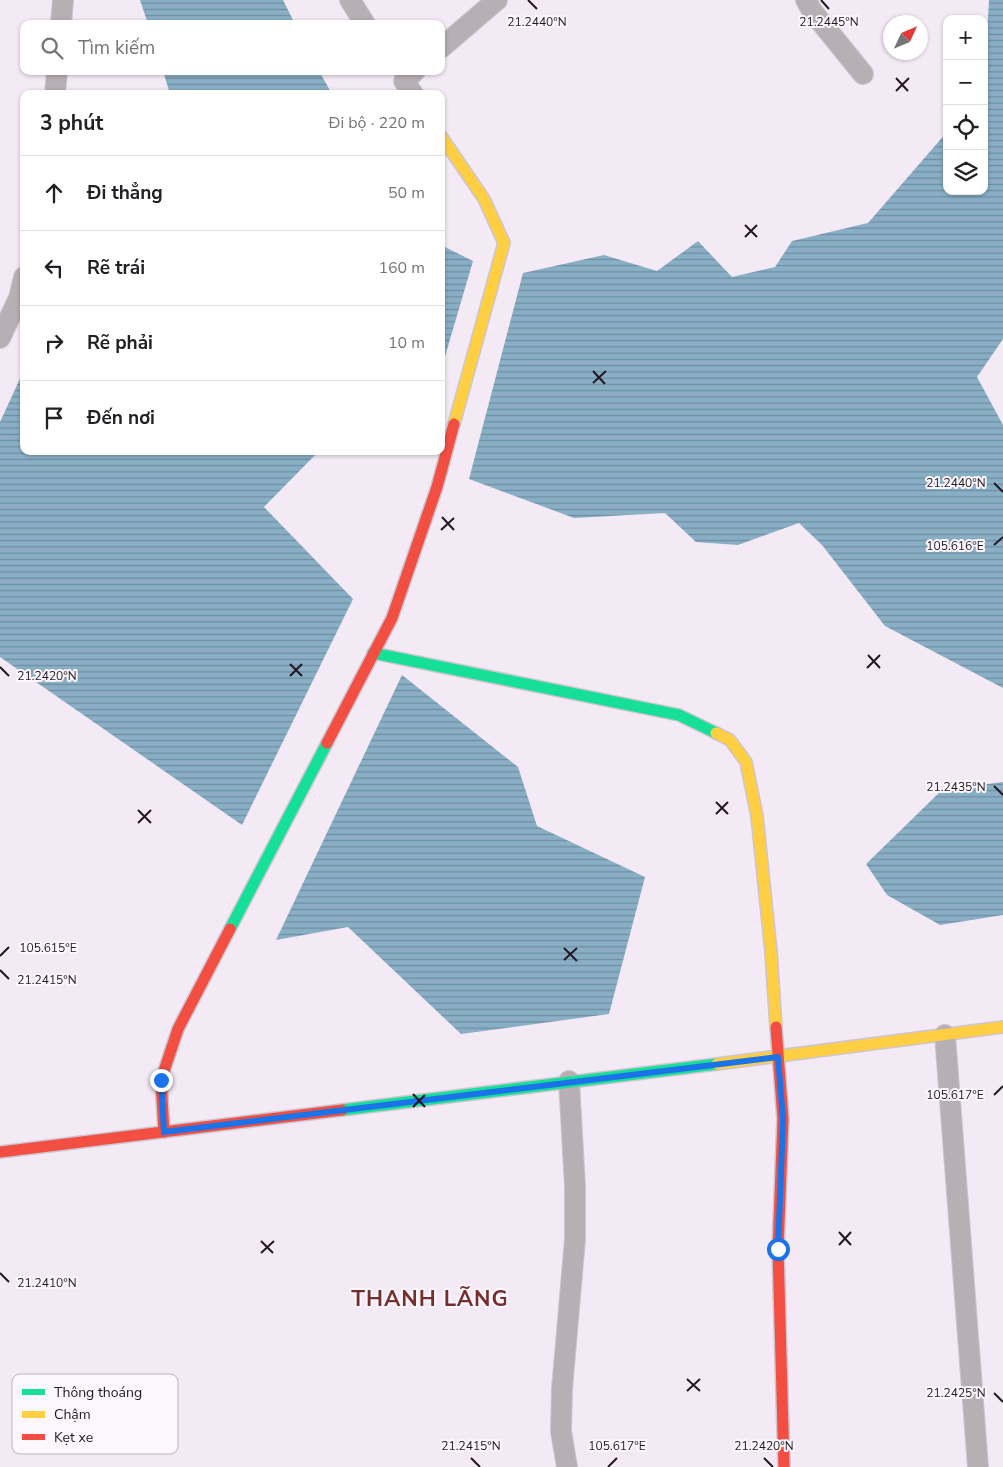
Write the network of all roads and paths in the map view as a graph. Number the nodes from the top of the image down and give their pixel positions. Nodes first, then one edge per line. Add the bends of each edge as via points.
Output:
1 (63, 0) edge
2 (350, 0) edge
3 (497, 0) edge
4 (806, 0) edge
5 (61, 20) edge
6 (363, 20) edge
7 (445, 45) edge
8 (862, 74) dead end
9 (57, 75) edge
10 (55, 90) edge
11 (445, 142) edge
12 (20, 294) edge
13 (0, 338) edge
14 (373, 653) junction
15 (1003, 1027) edge
16 (945, 1035) junction
17 (778, 1057) junction
18 (568, 1081) junction
19 (164, 1132) junction
20 (0, 1152) edge
21 (567, 1467) edge
22 (784, 1467) edge
23 (978, 1467) edge

1 - 5 street
2 - 6 street
3 - 7 street
4 - 8 street
9 - 10 street
11 - 14 street via 484,199 504,243 437,488 392,618
12 - 13 street
14 - 17 street via 679,715 730,740 746,762 757,816
14 - 19 street via 178,1029 161,1080
15 - 16 street
16 - 17 street
16 - 23 street
17 - 18 street
17 - 22 street via 783,1120 778,1249
18 - 19 street
18 - 21 street via 575,1239 562,1389 561,1431
19 - 20 street

